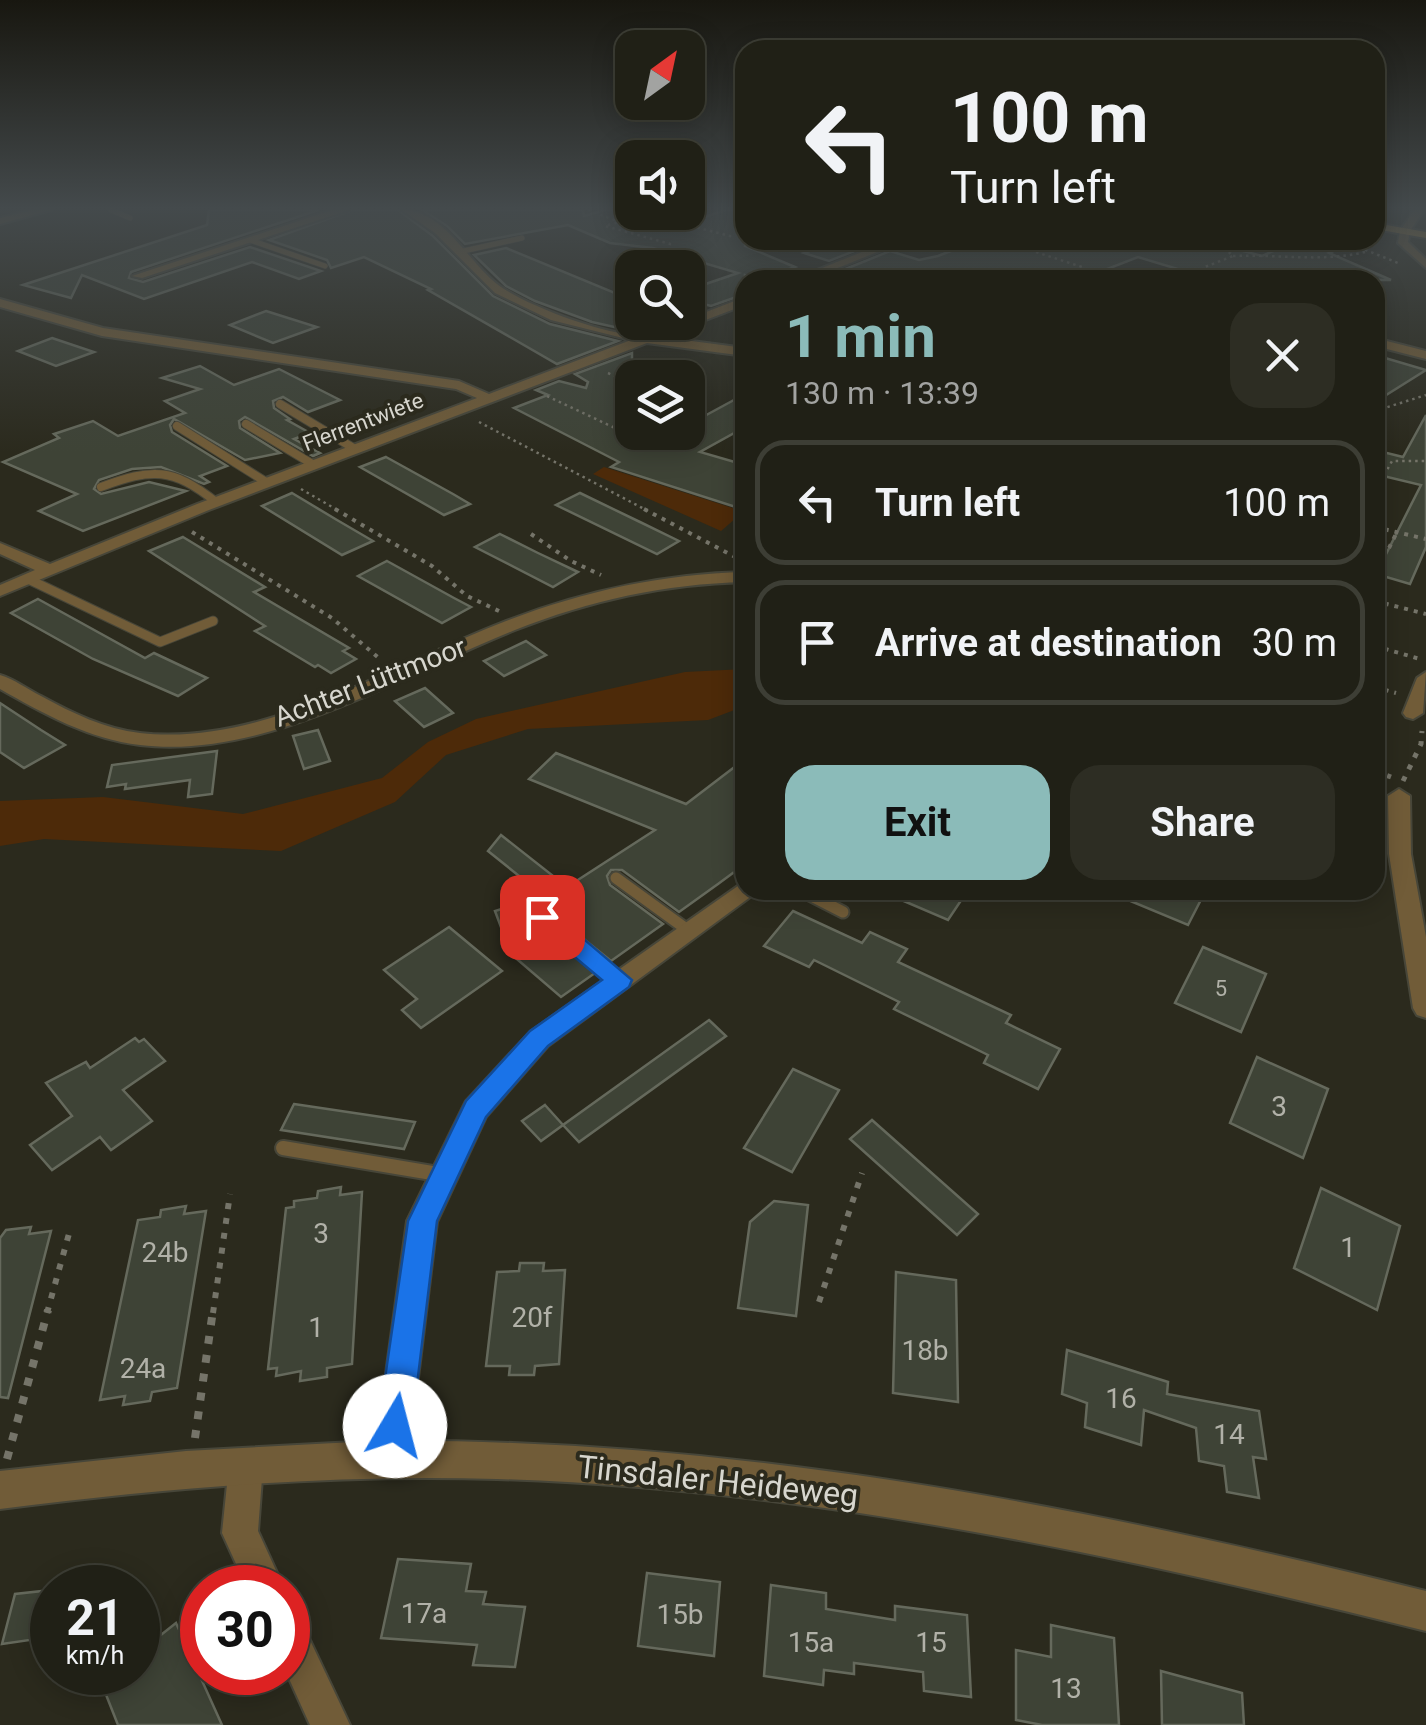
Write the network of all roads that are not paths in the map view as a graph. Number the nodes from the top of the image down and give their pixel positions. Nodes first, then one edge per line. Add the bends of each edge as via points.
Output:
1 (500, 290) edge
2 (0, 302) edge
3 (735, 304) edge
4 (705, 316) edge
5 (615, 331) edge
6 (645, 340) joint
7 (1385, 345) edge
8 (735, 351) edge
9 (1426, 355) edge
10 (487, 398) junction
11 (280, 404) dead end
12 (246, 424) dead end
13 (178, 426) dead end
14 (355, 449) junction
15 (314, 465) junction
16 (273, 480) junction
17 (102, 487) dead end
18 (216, 502) junction
19 (0, 548) edge
20 (48, 570) junction
21 (735, 577) edge
22 (28, 579) junction
23 (0, 591) edge
24 (213, 621) dead end
25 (1426, 678) edge
26 (0, 681) edge
27 (1413, 713) road end
28 (1401, 788) road end
29 (616, 878) dead end
30 (735, 896) edge
31 (820, 900) edge
32 (843, 912) dead end
33 (542, 917) dead end
34 (689, 930) junction
35 (620, 980) junction
36 (1426, 1008) edge
37 (282, 1148) dead end
38 (444, 1175) junction
39 (391, 1460) junction
40 (246, 1464) junction
41 (2, 1478) edge
42 (255, 1565) edge
43 (1426, 1611) edge
44 (310, 1682) edge
45 (330, 1725) edge

1 - 5 street via 528,306
2 - 10 street via 102,332 459,385
3 - 4 street, Flerrentwiete
6 - 8 street
6 - 10 street, Flerrentwiete
7 - 9 street
10 - 14 street, Flerrentwiete
11 - 14 lane
12 - 15 lane
13 - 16 lane
14 - 15 street, Flerrentwiete
15 - 16 street, Flerrentwiete
16 - 18 street, Flerrentwiete
17 - 18 lane via 160,470 184,476
18 - 20 street, Flerrentwiete
19 - 20 street
20 - 22 street, Flerrentwiete
21 - 26 street, Achter Lüttmoor via 626,587 522,621 308,711 205,740 142,740 92,729
22 - 23 street, Flerrentwiete
22 - 24 lane via 160,642
25 - 27 street
28 - 36 street via 1400,854
29 - 34 lane
30 - 34 street
31 - 32 lane
33 - 35 lane
34 - 35 street
35 - 38 street via 539,1038 476,1109
37 - 38 lane
38 - 39 street via 422,1221
39 - 40 street, Tinsdaler Heideweg
39 - 43 street, Tinsdaler Heideweg via 645,1470 974,1510
40 - 41 street, Tinsdaler Heideweg
40 - 42 street via 240,1532
44 - 45 street

